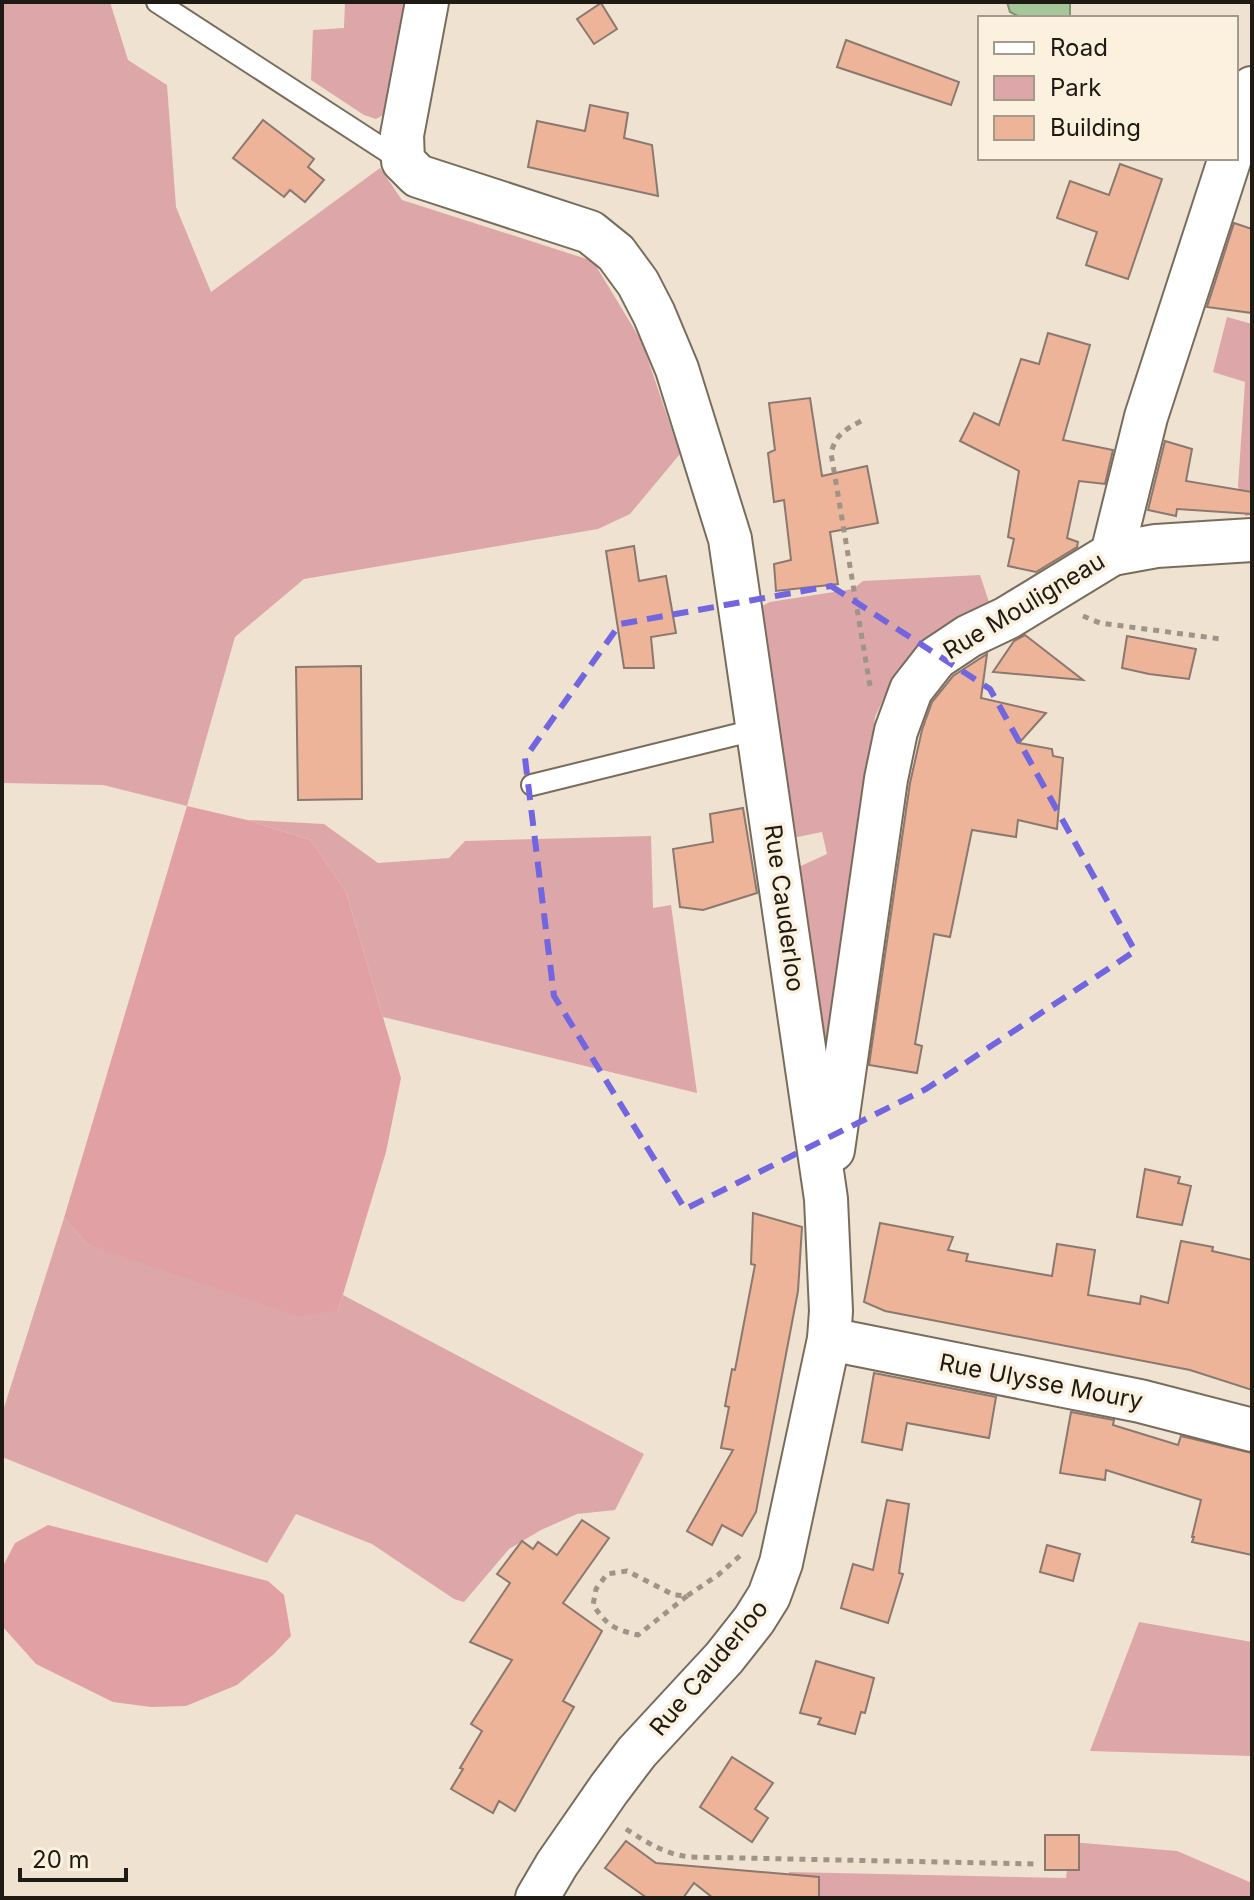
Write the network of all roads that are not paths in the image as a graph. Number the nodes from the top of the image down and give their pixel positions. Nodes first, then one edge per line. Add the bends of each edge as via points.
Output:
1 (157, 2) edge
2 (427, 2) edge
3 (1252, 88) edge
4 (1238, 132) edge
5 (1229, 160) edge
6 (403, 161) junction
7 (1252, 540) edge
8 (1112, 554) junction
9 (759, 729) junction
10 (532, 785) dead end
11 (826, 1199) junction
12 (829, 1339) junction
13 (1252, 1430) edge
14 (537, 1898) edge

1 - 6 lane
2 - 6 street via 402,135
3 - 4 street
5 - 8 street, Rue Mouligneau via 1146,417
6 - 9 street, Rue Cauderloo via 418,176 590,232 616,253 638,283 677,369 730,539
7 - 8 street
8 - 11 street, Rue Mouligneau via 936,658 911,690 888,770
9 - 10 lane
9 - 11 street, Rue Cauderloo
11 - 12 street, Rue Cauderloo
12 - 13 street, Rue Ulysse Moury via 1140,1401
12 - 14 street, Rue Cauderloo via 781,1563 769,1596 724,1658 637,1752

